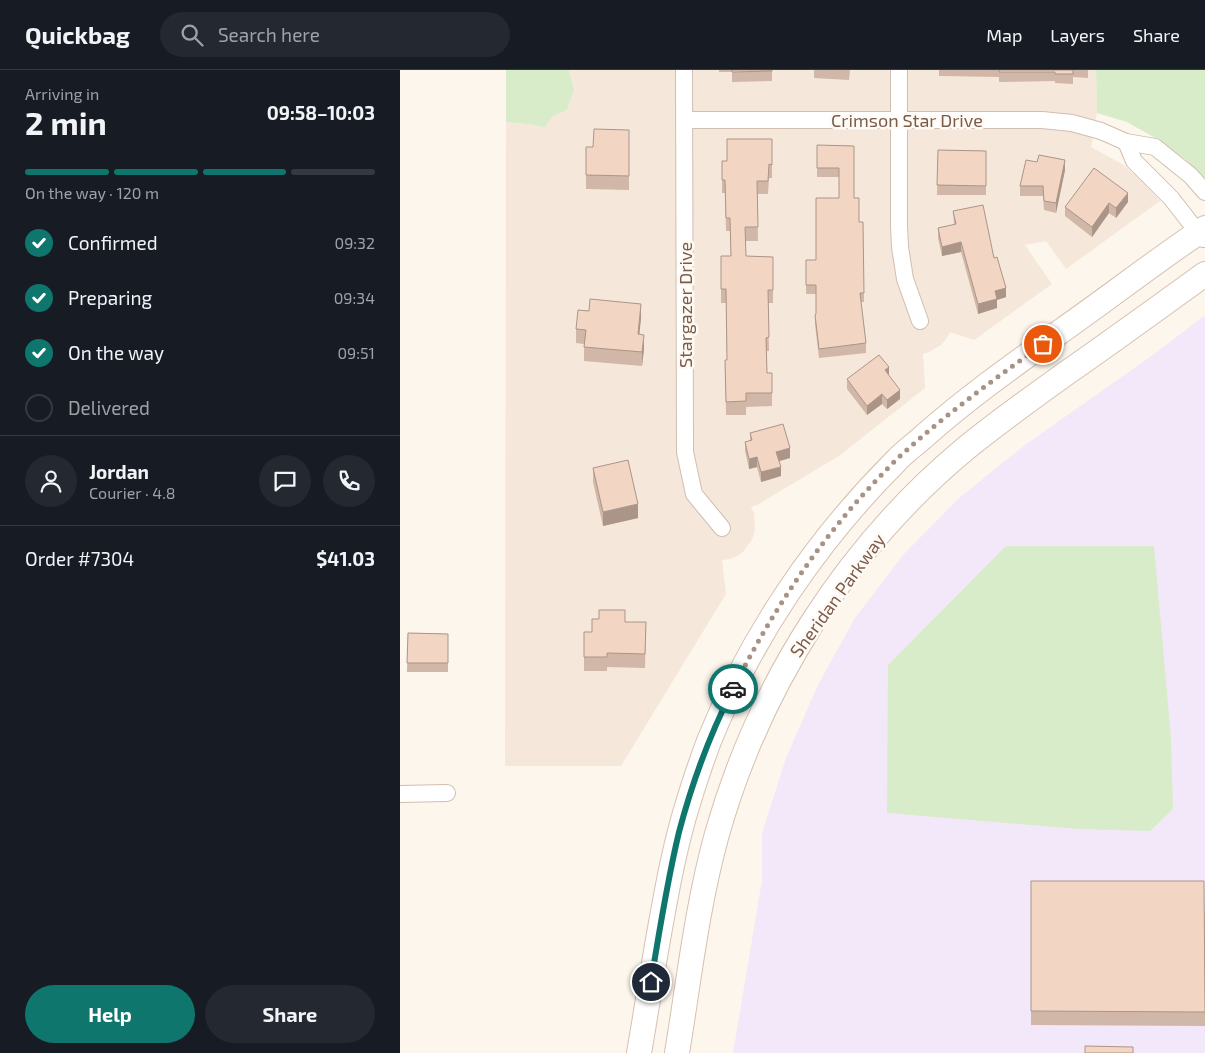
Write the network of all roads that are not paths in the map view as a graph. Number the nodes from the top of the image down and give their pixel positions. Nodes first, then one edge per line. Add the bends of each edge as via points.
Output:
1 (684, 70) edge
2 (899, 70) edge
3 (685, 120) junction
4 (898, 120) junction
5 (1126, 142) junction
6 (1205, 192) edge
7 (1203, 234) edge
8 (1205, 274) edge
9 (920, 321) dead end
10 (722, 528) dead end
11 (400, 794) edge
12 (447, 794) dead end
13 (639, 1053) edge
14 (678, 1053) edge

1 - 3 street, Stargazer Drive
2 - 4 street
3 - 4 street, Crimson Star Drive
3 - 10 street, Stargazer Drive via 685,452 694,494
4 - 5 street, Crimson Star Drive via 1042,120 1072,123
4 - 9 street via 900,247 905,279
5 - 6 street, Crimson Star Drive via 1156,147
5 - 7 street via 1134,161
7 - 13 main road via 990,382 943,419 872,485 794,583 749,657 723,708 688,802 666,894
8 - 14 main road, Sheridan Parkway via 964,450 900,510 822,608 774,687 727,803 699,913
11 - 12 street

